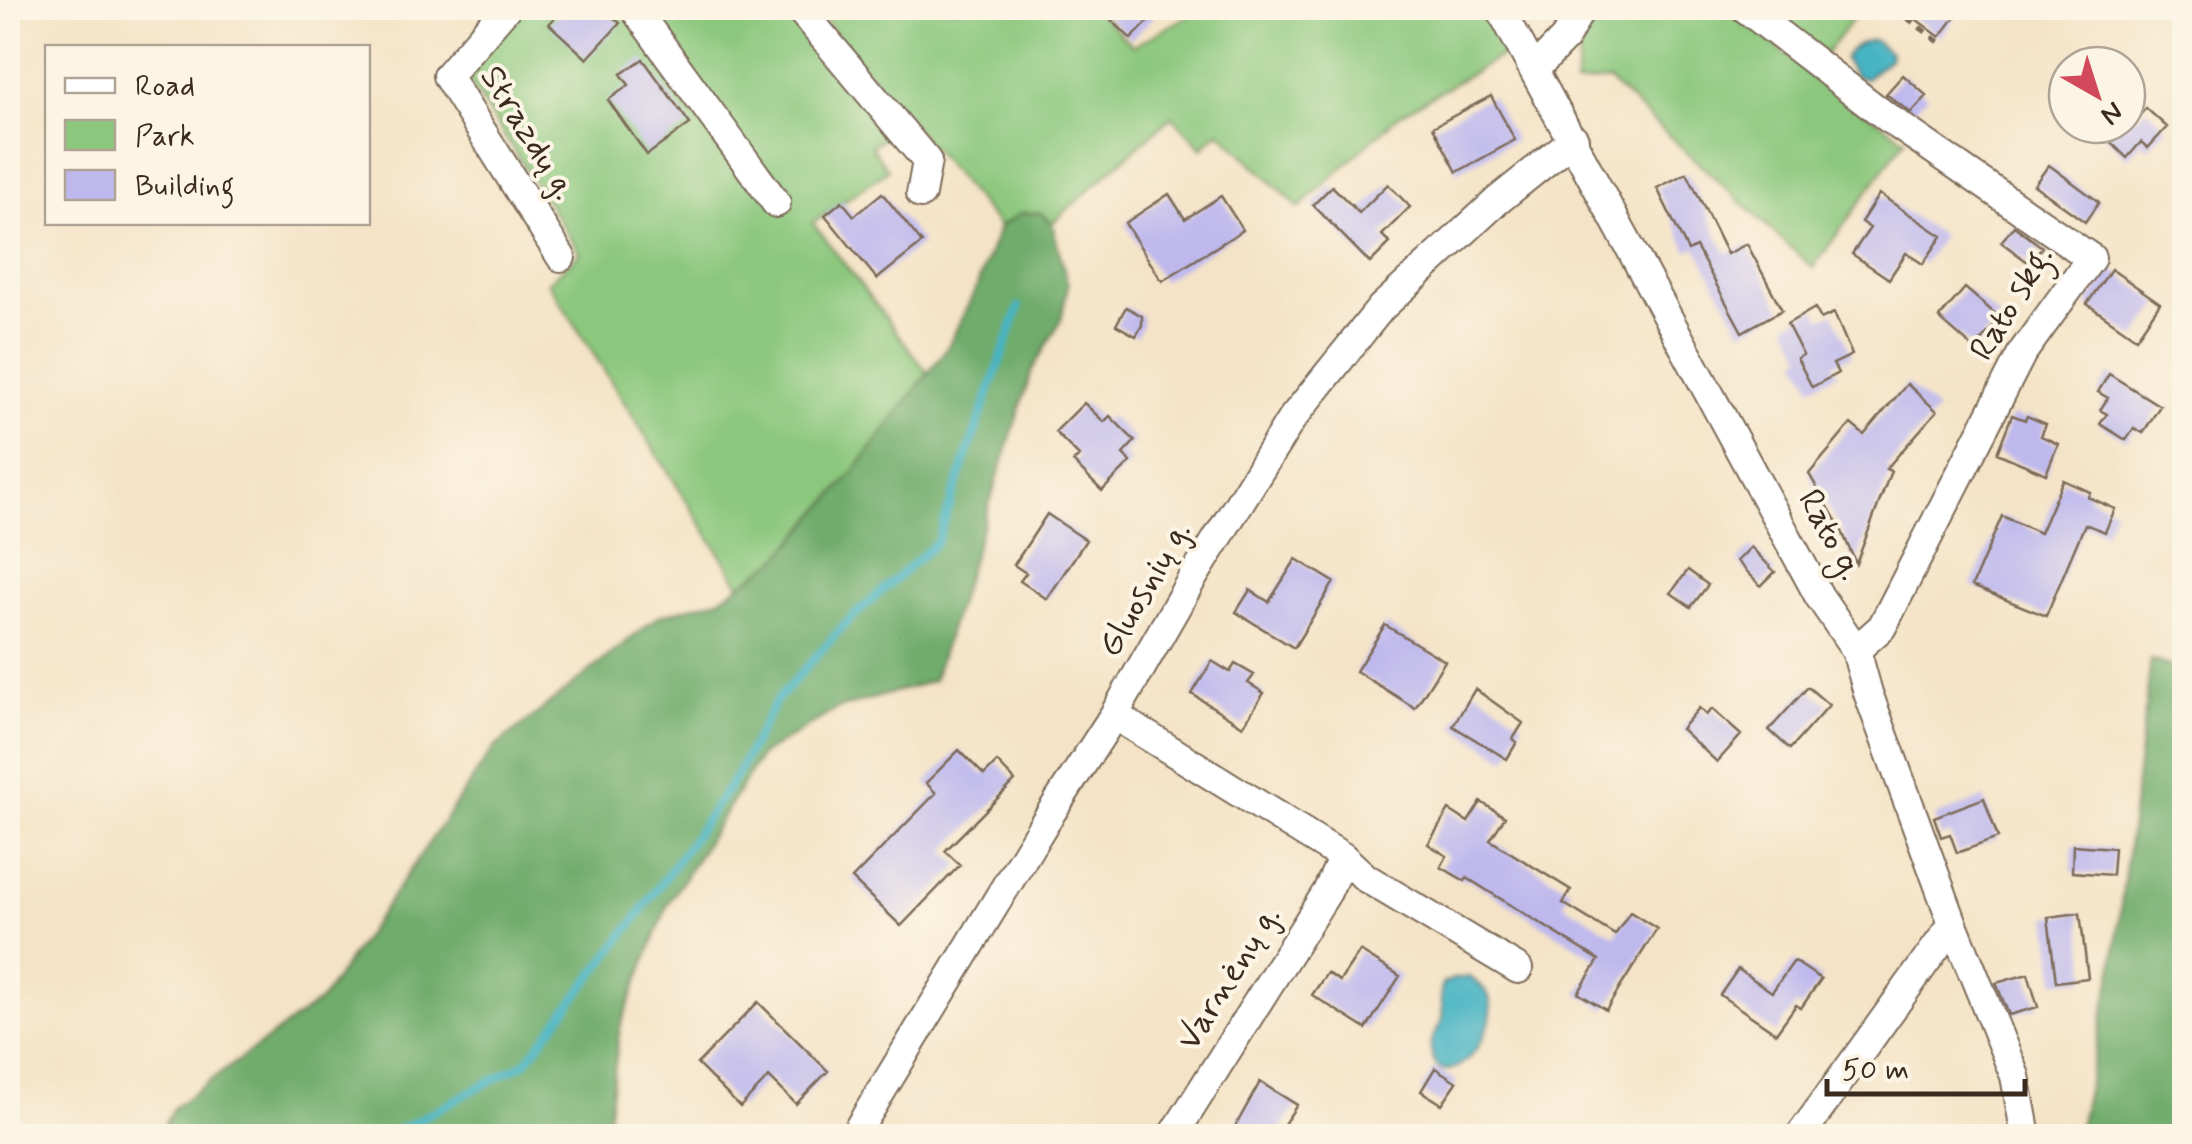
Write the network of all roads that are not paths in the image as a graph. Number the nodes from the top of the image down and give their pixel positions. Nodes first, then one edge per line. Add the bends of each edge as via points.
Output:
1 (506, 8) edge
2 (634, 8) edge
3 (799, 8) edge
4 (1500, 8) edge
5 (1580, 8) edge
6 (1745, 8) edge
7 (1534, 70) junction
8 (1574, 139) junction
9 (922, 194) dead end
10 (776, 203) dead end
11 (562, 256) dead end
12 (1856, 650) junction
13 (1114, 716) junction
14 (1344, 858) junction
15 (1953, 924) junction
16 (1518, 969) dead end
17 (854, 1136) edge
18 (1173, 1136) edge
19 (1800, 1136) edge
20 (2026, 1136) edge

1 - 11 street, Strazdų g. via 446,76
2 - 10 street
3 - 9 street via 928,161
4 - 7 street, Rato g.
5 - 7 street via 1566,38
6 - 12 street, Rato skg. via 1888,118 2091,258 2022,352 1882,627
7 - 8 street, Rato g.
8 - 12 street, Rato g. via 1820,596
8 - 13 street, Gluosnių g. via 1381,308 1302,406
12 - 15 street, Rato g.
13 - 14 street
13 - 17 street, Gluosnių g.
14 - 16 street via 1366,878
14 - 18 street, Varnėnų g.
15 - 19 street
15 - 20 street, Rato g. via 2016,1076

